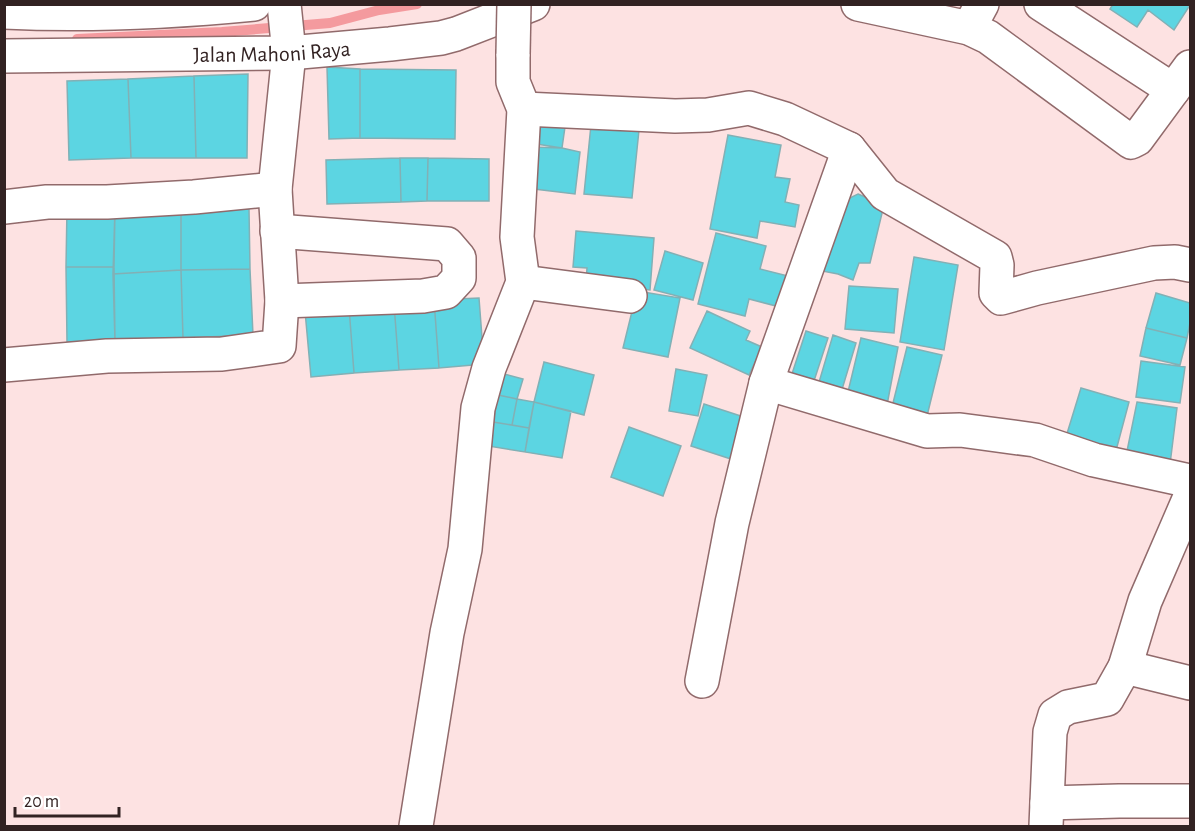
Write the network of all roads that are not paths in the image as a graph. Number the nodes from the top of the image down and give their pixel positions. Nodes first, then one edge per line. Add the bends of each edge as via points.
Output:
1 (254, 4) edge
2 (514, 4) edge
3 (533, 4) edge
4 (858, 4) edge
5 (1041, 4) edge
6 (200, 7) edge
7 (4, 12) edge
8 (975, 16) edge
9 (286, 26) edge
10 (4, 56) edge
11 (1182, 79) edge
12 (524, 110) junction
13 (849, 149) junction
14 (275, 189) junction
15 (4, 207) edge
16 (277, 231) junction
17 (1191, 265) edge
18 (523, 282) junction
19 (630, 296) dead end
20 (282, 301) junction
21 (4, 365) edge
22 (766, 383) junction
23 (1191, 481) edge
24 (1191, 497) edge
25 (1125, 667) junction
26 (702, 681) dead end
27 (1191, 683) edge
28 (1191, 801) edge
29 (1047, 815) edge
30 (416, 826) edge

1 - 6 street, Jalan Mahoni Raya
2 - 12 street, bridge via 513,82
3 - 9 street, Jalan Mahoni Raya via 441,38 390,44
4 - 8 street
5 - 11 street
6 - 7 street, Jalan Mahoni Raya
8 - 11 street via 988,37 1131,142
9 - 10 street, Jalan Mahoni Raya
9 - 14 street
12 - 13 street via 675,116 749,108 785,119
12 - 18 street via 517,237
13 - 17 street via 885,194 995,257 996,292 1001,298 1154,263
13 - 22 street
14 - 15 street
14 - 16 street
16 - 20 street
16 - 20 street via 447,244 459,258 459,278 447,292 423,297
18 - 19 street
18 - 30 street via 489,368 478,408 465,549 447,633
20 - 21 street via 279,346 222,354 107,356
22 - 23 street via 927,430 960,430 1035,440 1094,460
22 - 26 street via 732,524
24 - 25 street via 1145,601
25 - 27 street
25 - 29 street via 1107,699 1068,707 1055,714 1050,732
28 - 29 street via 1119,801

